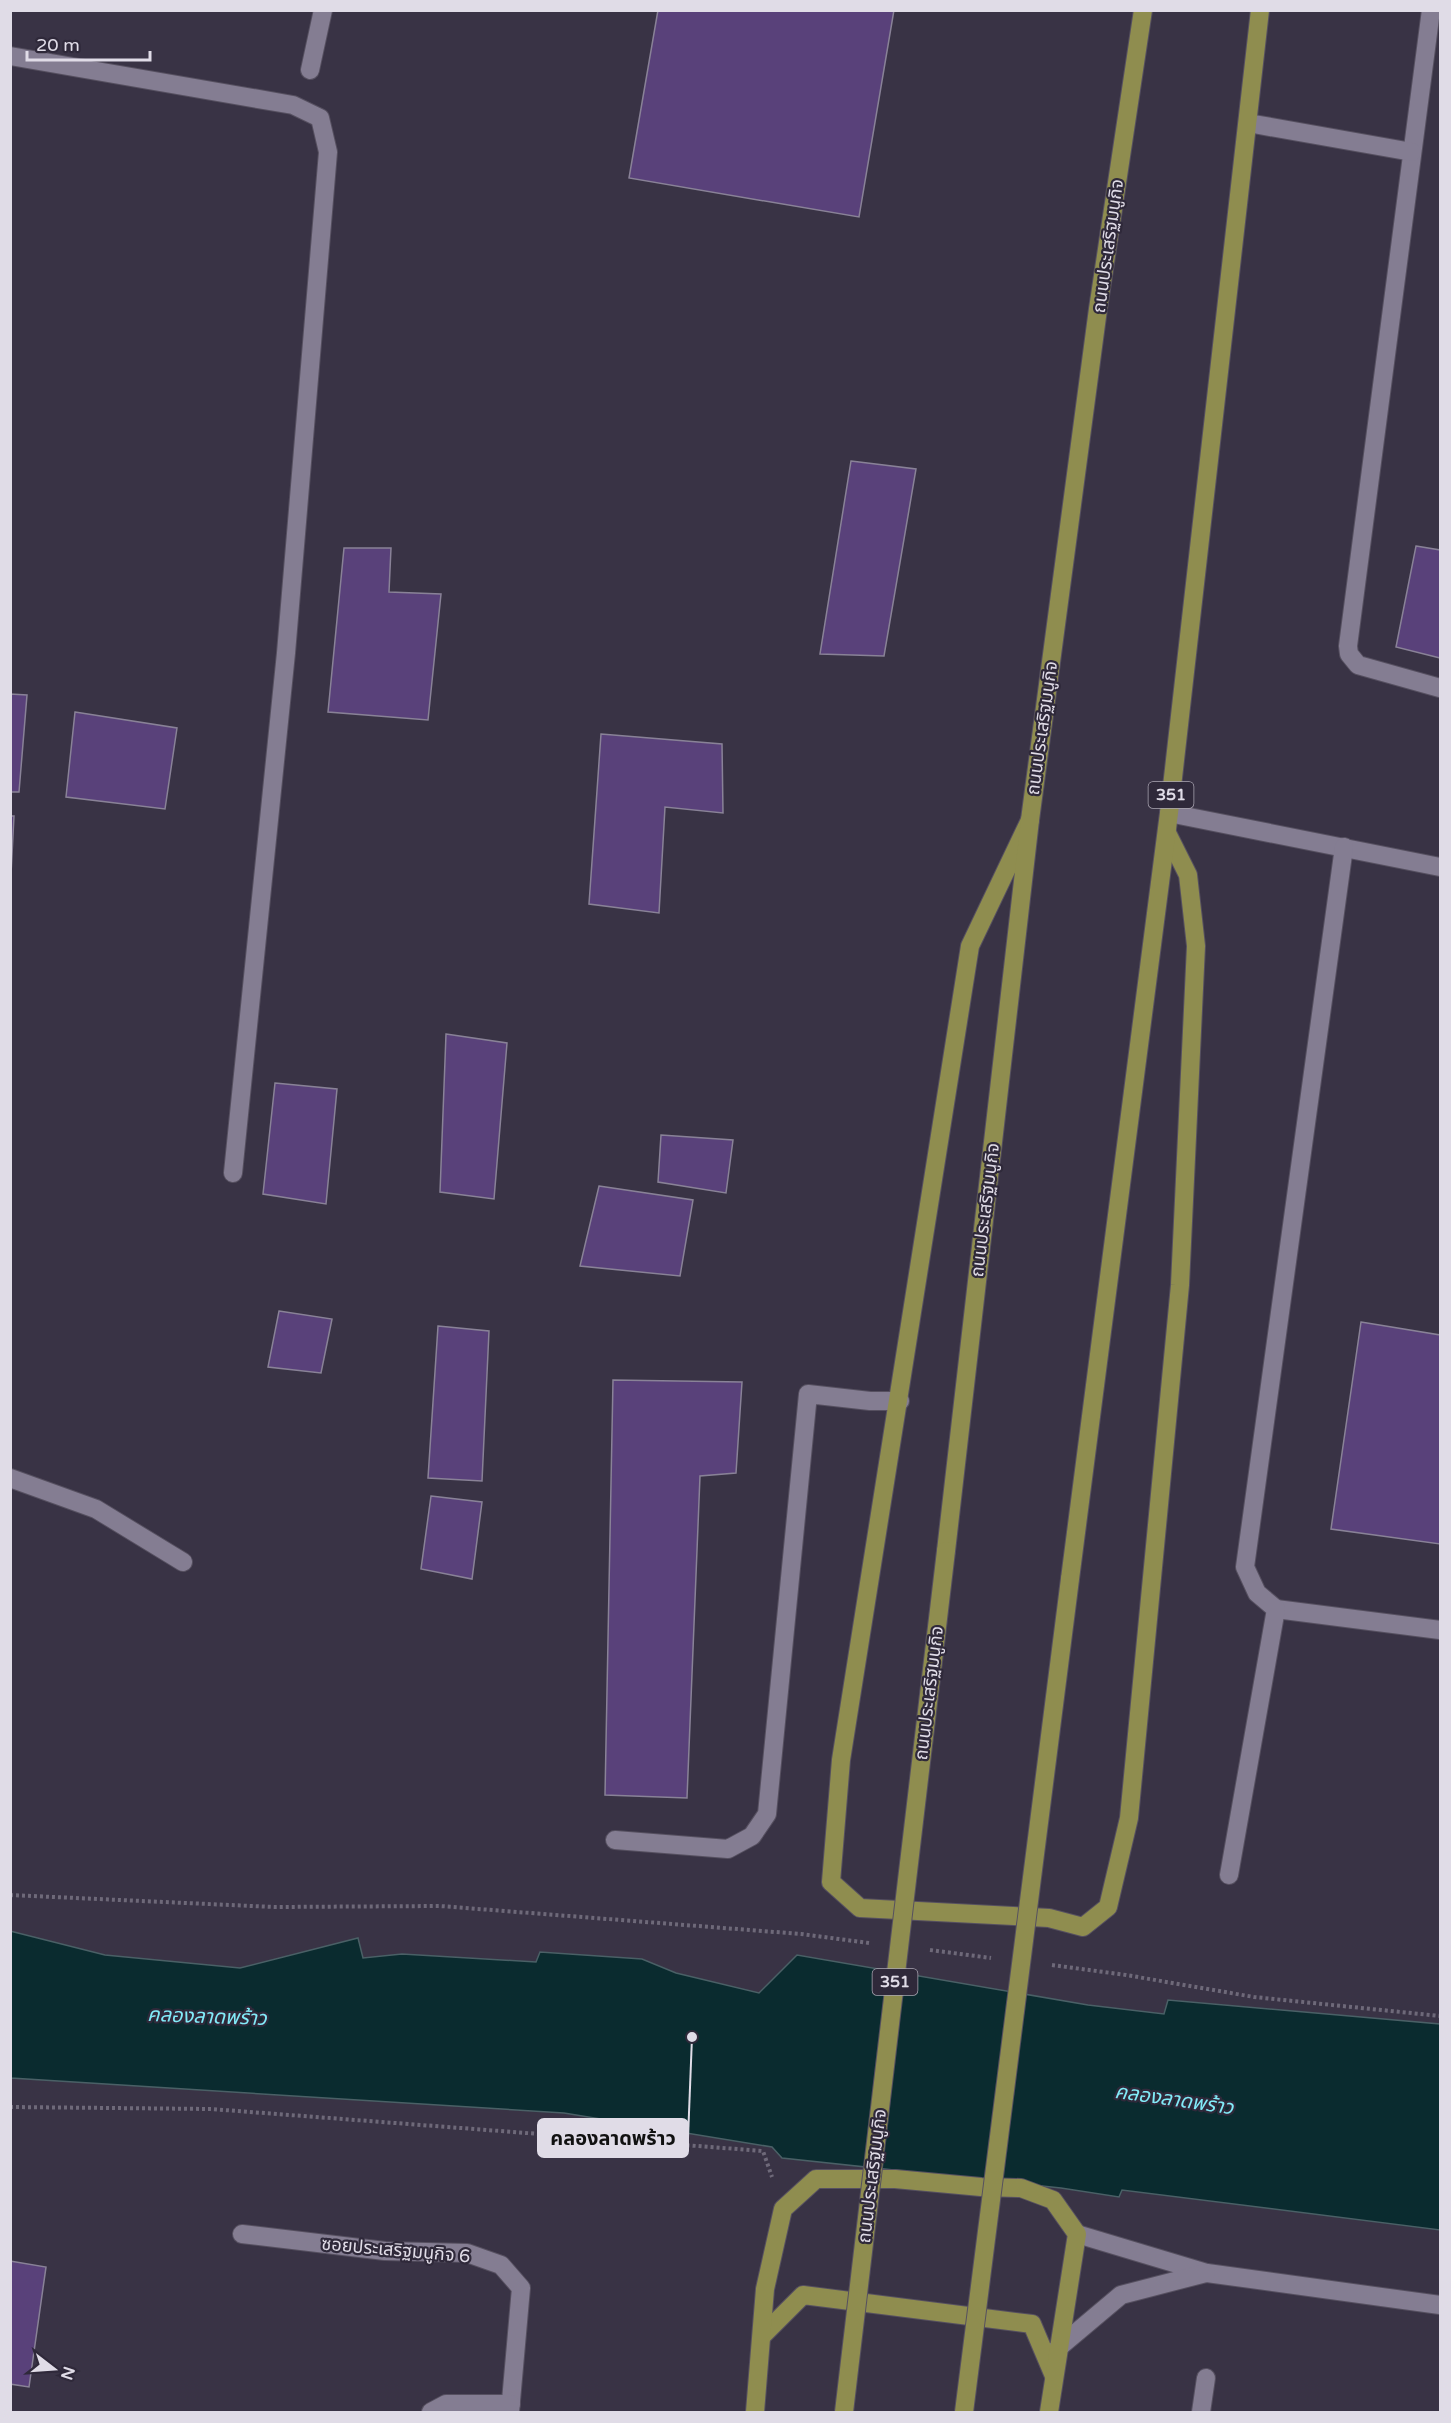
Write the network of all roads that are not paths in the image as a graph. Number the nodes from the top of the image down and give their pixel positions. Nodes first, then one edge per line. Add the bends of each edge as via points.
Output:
1 (323, 10) edge
2 (1143, 10) edge
3 (1260, 10) edge
4 (1431, 10) edge
5 (10, 56) edge
6 (310, 70) dead end
7 (1248, 123) junction
8 (1412, 152) junction
9 (1440, 688) edge
10 (1169, 813) junction
11 (1029, 820) junction
12 (1167, 833) junction
13 (1344, 848) junction
14 (1440, 867) edge
15 (233, 1173) dead end
16 (900, 1401) junction
17 (10, 1478) edge
18 (183, 1562) dead end
19 (1276, 1609) junction
20 (1440, 1630) edge
21 (615, 1840) dead end
22 (1229, 1875) dead end
23 (242, 2234) dead end
24 (1077, 2234) junction
25 (1207, 2273) junction
26 (1440, 2305) edge
27 (762, 2336) junction
28 (1058, 2348) junction
29 (1054, 2376) junction
30 (1206, 2378) dead end
31 (511, 2408) edge
32 (431, 2412) edge
33 (755, 2412) edge
34 (843, 2412) edge
35 (964, 2412) edge
36 (1048, 2412) edge
37 (1201, 2412) edge

1 - 6 street
2 - 11 main road, ถนนประเสริฐมนูกิจ / 351
3 - 7 main road, 351
4 - 8 street
5 - 15 street via 293,105 320,118 328,152 286,653
7 - 8 street
7 - 10 main road, 351
8 - 9 street via 1348,646 1358,665
10 - 12 main road, 351
10 - 13 street
11 - 16 main road via 970,946
11 - 34 main road, ถนนประเสริฐมนูกิจ / 351, bridge
12 - 16 main road via 1188,875 1196,946 1180,1285 1129,1818 1107,1907 1083,1928 1049,1918 860,1908 831,1882 841,1760
12 - 35 main road, 351, bridge
13 - 14 street
13 - 19 street via 1245,1568 1257,1593
16 - 21 street via 808,1394 765,1820 747,1841 728,1849
17 - 18 street via 96,1509
19 - 20 street
19 - 22 street
23 - 31 street, ซอยประเสริฐมนูกิจ 6 via 385,2251 467,2253 501,2265 521,2288
24 - 25 street
24 - 27 main road via 1053,2199 1021,2187 895,2179 816,2179 783,2209 765,2289
24 - 28 main road
25 - 26 street
25 - 28 street via 1121,2295
27 - 29 main road via 803,2295 1032,2324
27 - 33 main road
28 - 29 main road
29 - 36 main road
30 - 37 street
31 - 32 street via 446,2404

